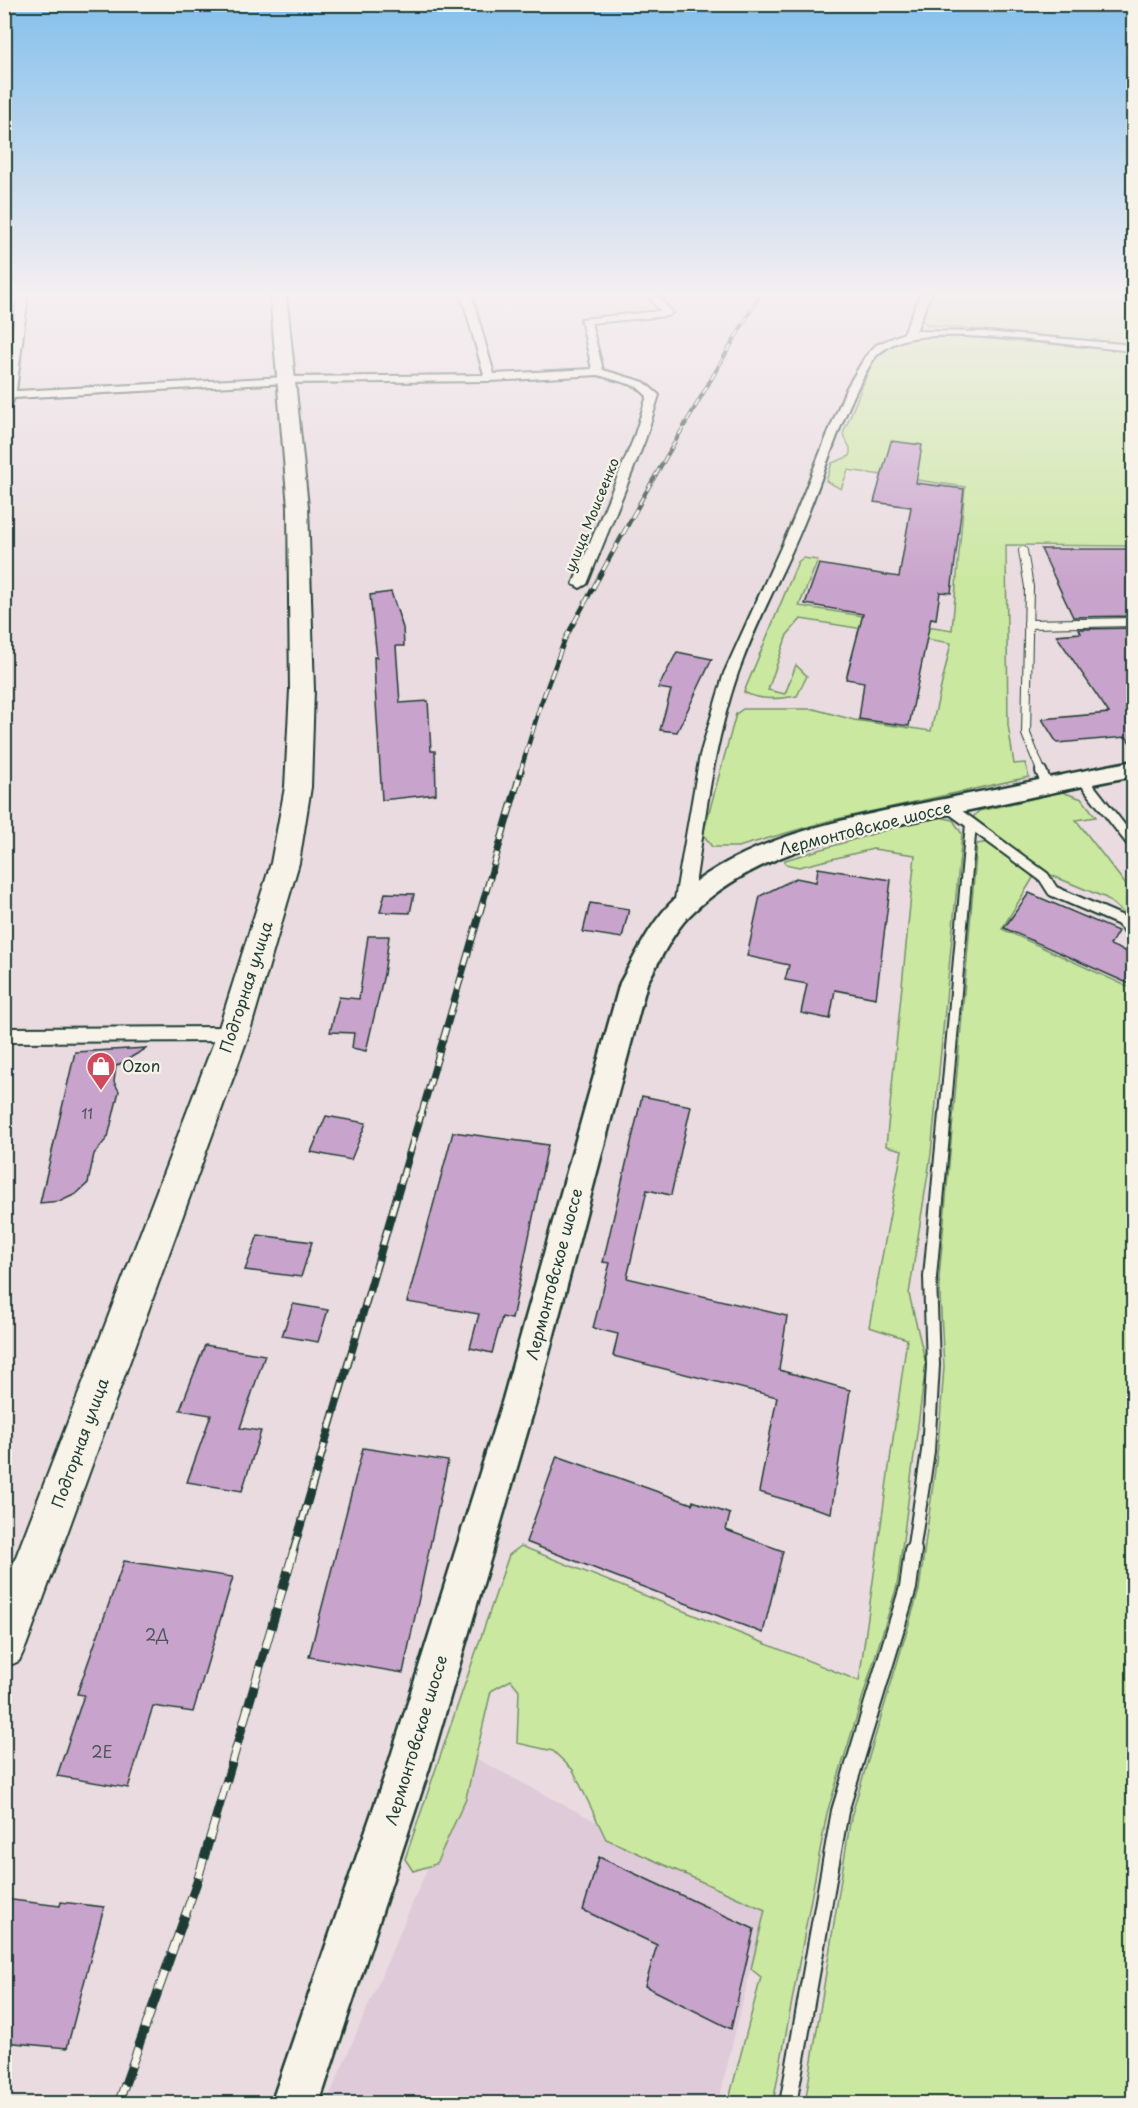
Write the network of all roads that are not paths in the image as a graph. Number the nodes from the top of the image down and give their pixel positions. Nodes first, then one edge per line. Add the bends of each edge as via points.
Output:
1 (59, 391) edge
2 (287, 391) edge
3 (648, 391) edge
4 (851, 391) edge
5 (7, 394) edge
6 (4, 408) edge
7 (1023, 551) dead end
8 (580, 584) dead end
9 (1134, 622) edge
10 (1028, 624) junction
11 (1134, 768) edge
12 (1082, 778) junction
13 (1047, 785) junction
14 (958, 815) junction
15 (1134, 845) edge
16 (683, 905) junction
17 (1134, 934) edge
18 (233, 1034) junction
19 (4, 1035) edge
20 (4, 1646) edge
21 (295, 2103) edge
22 (788, 2103) edge

1 - 5 street, улица Моисеенко
2 - 18 main road, Подгорная улица via 298,507 302,690 298,787 285,863
3 - 8 street, улица Моисеенко via 652,395 639,440
4 - 16 street via 731,673 708,754
5 - 6 street
7 - 10 lane via 1029,587
9 - 10 lane
10 - 13 lane via 1026,734
11 - 12 street, Лермонтовское шоссе
12 - 13 street, Лермонтовское шоссе
12 - 15 lane
13 - 14 street, Лермонтовское шоссе
14 - 16 street, Лермонтовское шоссе via 890,818 768,852 721,877
14 - 17 lane via 1044,877 1053,891 1120,920
14 - 22 lane via 930,1277 933,1365 928,1451 908,1588 840,1811
16 - 21 street, Лермонтовское шоссе via 634,983 520,1399 408,1769
18 - 19 street
18 - 20 main road, Подгорная улица

